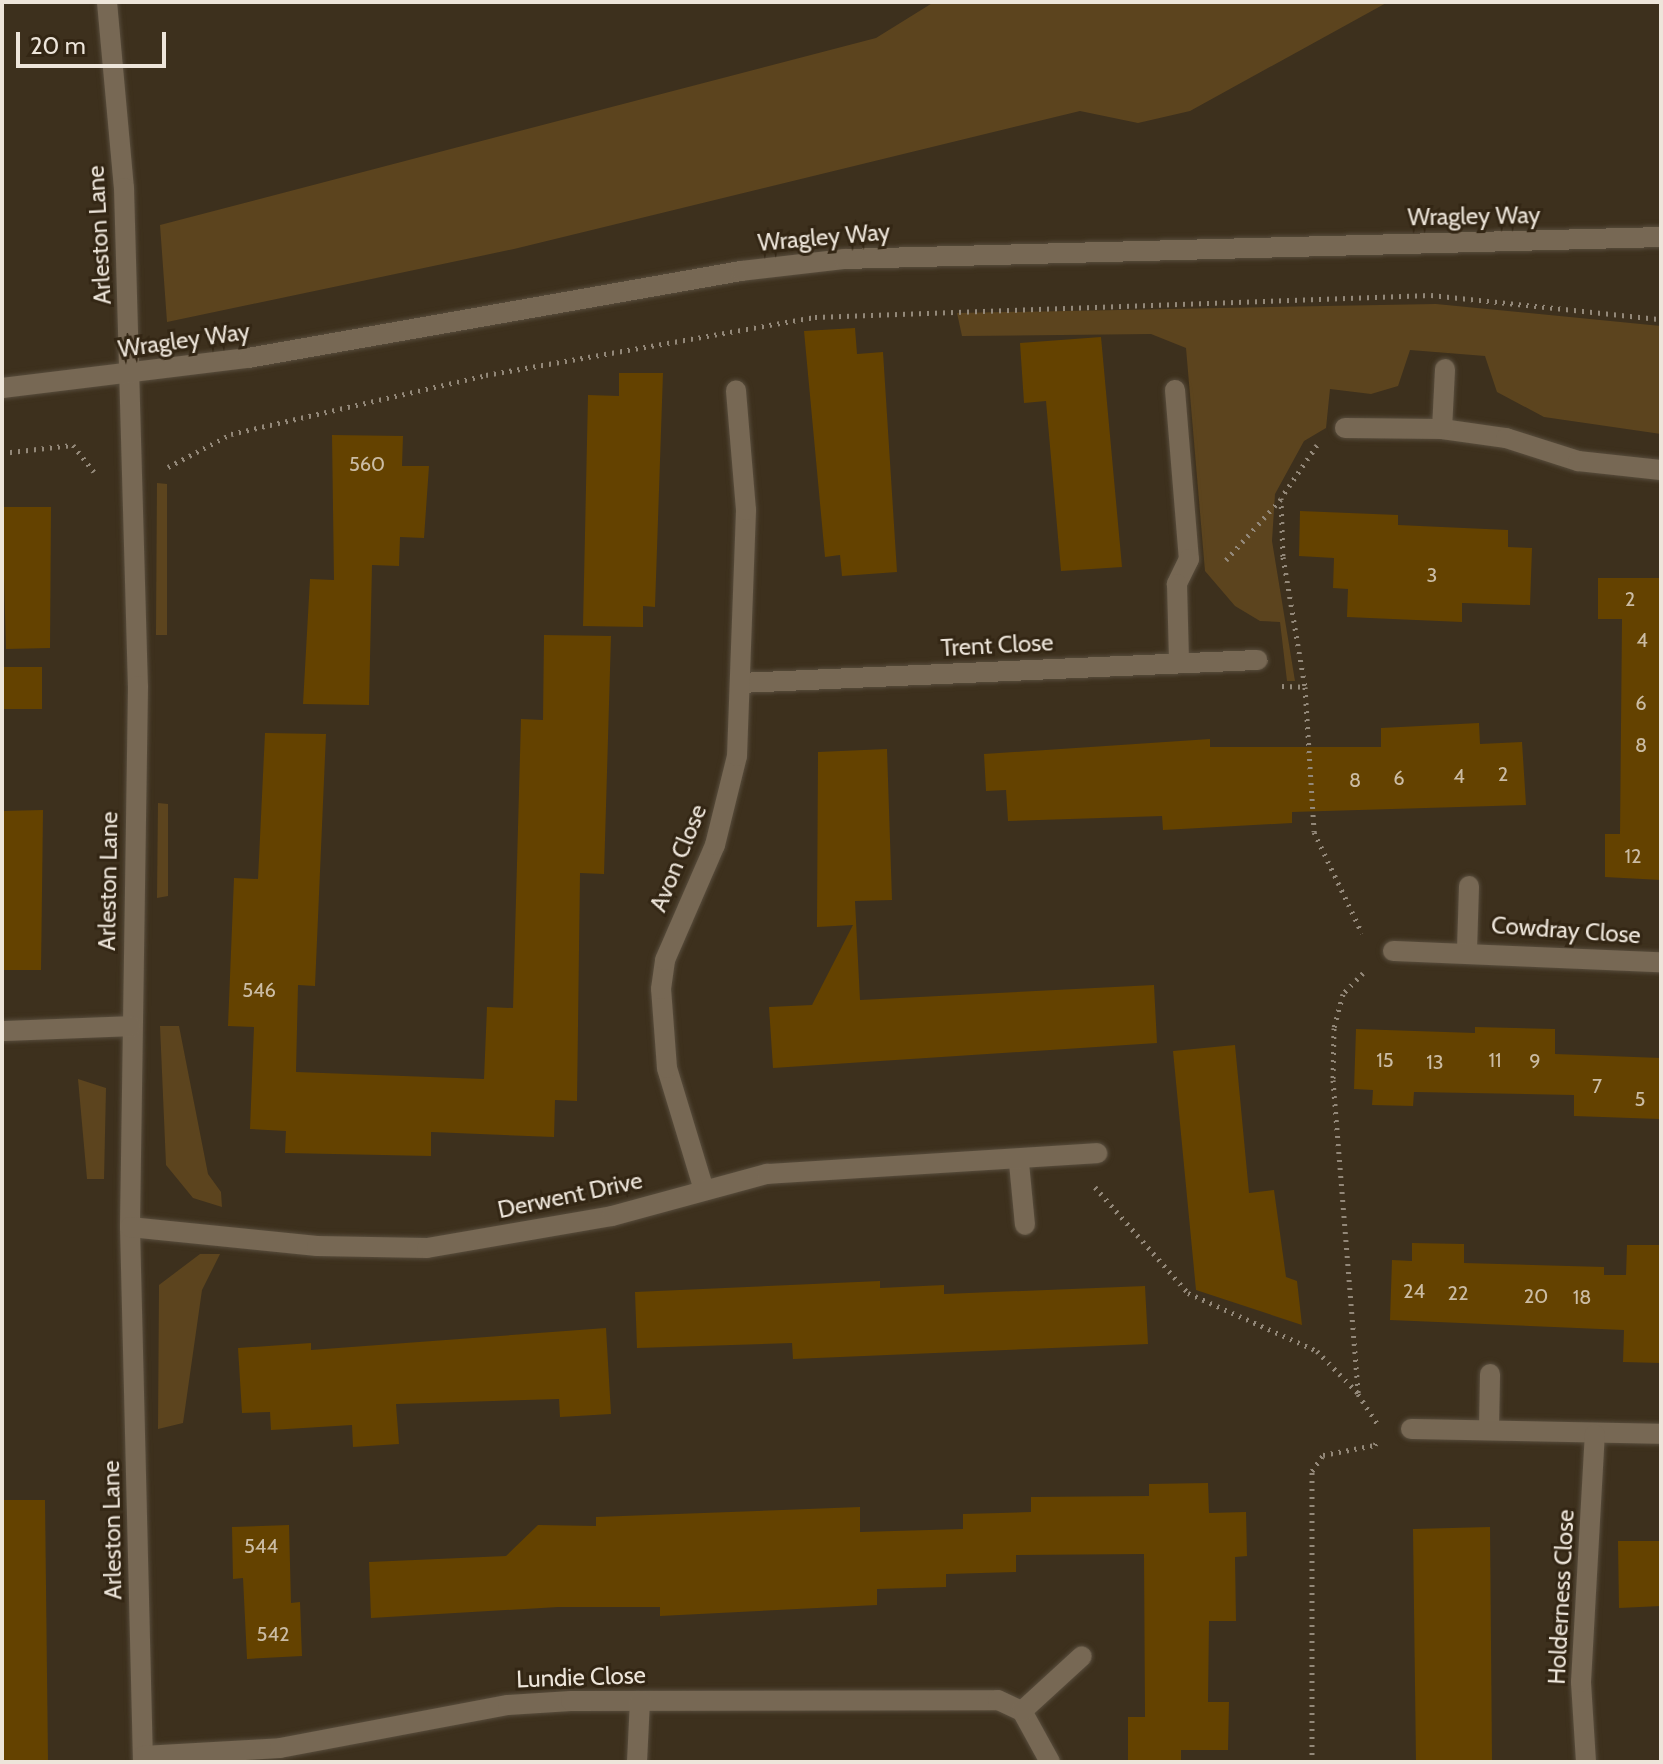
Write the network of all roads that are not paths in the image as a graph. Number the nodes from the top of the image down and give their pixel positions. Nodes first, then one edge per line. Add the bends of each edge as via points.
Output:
1 (107, 2) edge
2 (1661, 237) edge
3 (1445, 369) dead end
4 (131, 374) junction
5 (2, 388) edge
6 (736, 390) dead end
7 (1175, 390) dead end
8 (1345, 428) road end
9 (1442, 429) junction
10 (1661, 470) edge
11 (1257, 660) dead end
12 (1179, 663) junction
13 (740, 683) junction
14 (1469, 886) dead end
15 (1467, 950) junction
16 (1393, 951) dead end
17 (1661, 962) edge
18 (131, 1026) junction
19 (2, 1031) edge
20 (1097, 1153) road end
21 (1019, 1163) junction
22 (704, 1190) junction
23 (1025, 1225) dead end
24 (130, 1227) junction
25 (1490, 1374) dead end
26 (1489, 1428) junction
27 (1411, 1429) dead end
28 (1595, 1434) junction
29 (1661, 1434) edge
30 (1082, 1656) dead end
31 (640, 1701) junction
32 (1022, 1711) junction
33 (143, 1759) edge
34 (637, 1762) edge
35 (1050, 1762) edge
36 (1586, 1762) edge

1 - 4 street, Arleston Lane via 124,188
2 - 4 street, Wragley Way via 844,259
3 - 9 street
4 - 5 street, Wragley Way
4 - 18 street, Arleston Lane via 138,686
6 - 13 street, Avon Close via 746,510 741,537
7 - 12 street via 1189,559 1177,584
8 - 9 street
9 - 10 street via 1506,438 1578,461
11 - 12 street, Trent Close
12 - 13 street, Trent Close
13 - 22 street, Avon Close via 729,800 665,960 661,989 667,1068
14 - 15 street, Cowdray Close
15 - 16 street, Cowdray Close
15 - 17 street, Cowdray Close
18 - 19 street
18 - 24 street, Arleston Lane
20 - 21 street, Derwent Drive
21 - 22 street, Derwent Drive via 831,1167
21 - 23 street
22 - 24 street, Derwent Drive via 612,1216 427,1248 317,1246
24 - 33 street, Arleston Lane
25 - 26 street
26 - 27 street
26 - 28 street
28 - 29 street
28 - 36 street, Holderness Close via 1581,1682
30 - 32 street
31 - 32 street, Lundie Close via 998,1700
31 - 33 street, Lundie Close via 508,1705 280,1748
31 - 34 street
32 - 35 street

